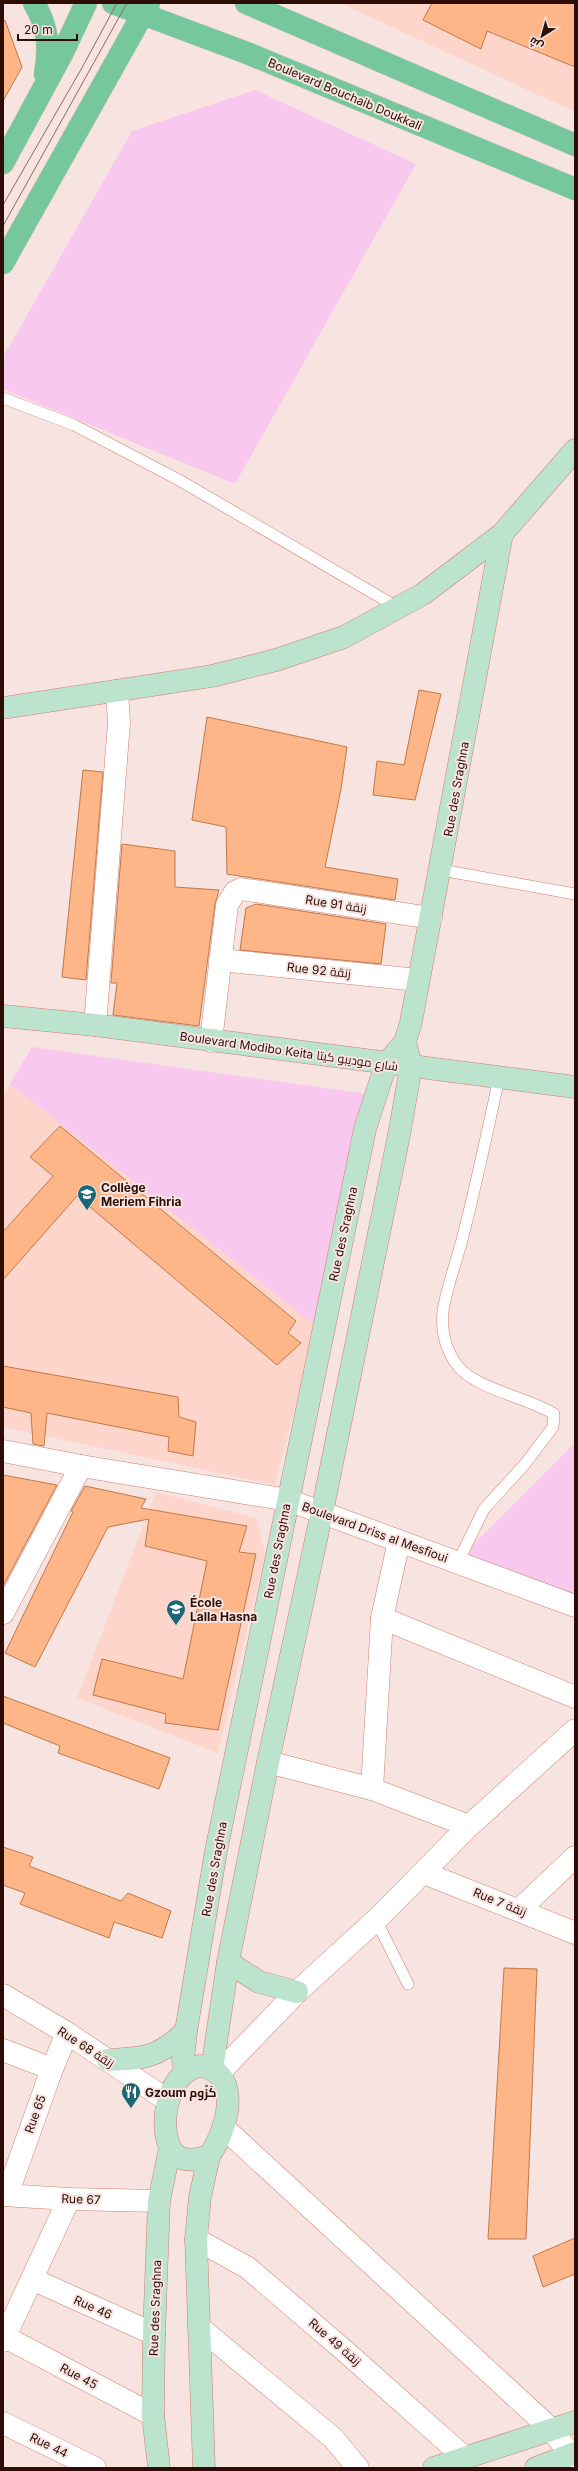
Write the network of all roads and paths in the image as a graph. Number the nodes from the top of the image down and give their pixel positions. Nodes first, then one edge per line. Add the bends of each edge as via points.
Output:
1 (34, 3) edge
2 (86, 3) edge
3 (112, 3) edge
4 (246, 3) edge
5 (146, 9) edge
6 (42, 91) junction
7 (575, 146) edge
8 (3, 163) edge
9 (575, 189) edge
10 (3, 263) edge
11 (3, 398) edge
12 (575, 450) edge
13 (502, 534) junction
14 (397, 607) junction
15 (117, 691) junction
16 (3, 708) edge
17 (441, 870) junction
18 (575, 894) edge
19 (431, 918) junction
20 (220, 960) junction
21 (418, 980) junction
22 (3, 1016) edge
23 (96, 1025) junction
24 (210, 1040) junction
25 (405, 1042) junction
26 (386, 1064) junction
27 (411, 1067) junction
28 (499, 1078) junction
29 (575, 1087) edge
30 (3, 1451) edge
31 (81, 1466) junction
32 (288, 1500) junction
33 (322, 1512) junction
34 (399, 1540) junction
35 (458, 1562) junction
36 (575, 1606) edge
37 (3, 1613) edge
38 (382, 1618) junction
39 (575, 1697) edge
40 (575, 1730) edge
41 (268, 1762) junction
42 (372, 1789) junction
43 (469, 1826) junction
44 (575, 1857) edge
45 (424, 1873) junction
46 (518, 1910) junction
47 (376, 1920) junction
48 (575, 1933) edge
49 (228, 1962) junction
50 (408, 1984) dead end
51 (297, 1992) junction
52 (3, 1995) edge
53 (186, 2031) junction
54 (67, 2033) junction
55 (3, 2050) edge
56 (108, 2060) junction
57 (52, 2069) junction
58 (184, 2071) junction
59 (215, 2072) junction
60 (168, 2100) junction
61 (224, 2128) junction
62 (170, 2148) junction
63 (209, 2156) junction
64 (5, 2195) edge
65 (69, 2199) junction
66 (159, 2202) junction
67 (196, 2239) junction
68 (32, 2280) junction
69 (199, 2327) junction
70 (154, 2334) junction
71 (4, 2339) edge
72 (153, 2415) junction
73 (3, 2422) edge
74 (575, 2422) edge
75 (552, 2430) junction
76 (465, 2458) junction
77 (574, 2459) edge
78 (94, 2468) edge
79 (158, 2468) edge
80 (204, 2468) edge
81 (358, 2468) edge
82 (434, 2468) edge
83 (536, 2468) edge

1 - 6 main road via 46,26 49,41
2 - 6 main road
3 - 5 main road, Boulevard Bouchaib Doukkali
4 - 7 main road
5 - 9 main road, Boulevard Bouchaib Doukkali
5 - 10 main road
6 - 8 main road
11 - 14 lane via 74,425 180,480
12 - 13 street
13 - 14 street via 423,594
13 - 17 street, Rue des Sraghna
14 - 15 street via 344,637 276,660 212,676
15 - 16 street
15 - 23 street via 119,723
17 - 18 lane
17 - 19 street, Rue des Sraghna
19 - 20 street, Rue 91 زنقة via 241,889 235,892 226,905
19 - 21 street, Rue des Sraghna
20 - 21 street, Rue 92 زنقة
20 - 24 street
21 - 25 street, Rue des Sraghna
22 - 23 street, Boulevard Modibo Keita شارع موديبو كيتا
23 - 24 street, Boulevard Modibo Keita شارع موديبو كيتا
24 - 26 street, Boulevard Modibo Keita شارع موديبو كيتا
25 - 26 street, Rue des Sraghna
25 - 27 street, Rue des Sraghna
26 - 27 street, Boulevard Modibo Keita شارع موديبو كيتا
26 - 32 street, Rue des Sraghna via 365,1129
27 - 28 street, Boulevard Modibo Keita شارع موديبو كيتا
27 - 33 street, Rue des Sraghna
28 - 29 street, Boulevard Modibo Keita شارع موديبو كيتا
28 - 35 lane via 475,1189 443,1311 443,1337 458,1366 470,1378 533,1402 554,1414 555,1421 554,1428 525,1464 484,1509
30 - 31 street, Boulevard Driss al Mesfioui
31 - 32 street, Boulevard Driss al Mesfioui
31 - 37 street
32 - 33 street, Boulevard Driss al Mesfioui
32 - 53 street, Rue des Sraghna via 218,1844
33 - 34 street, Boulevard Driss al Mesfioui
33 - 41 street, Rue des Sraghna
34 - 35 street, Boulevard Driss al Mesfioui
34 - 38 street
35 - 36 street, Boulevard Driss al Mesfioui
38 - 39 street
38 - 42 street
40 - 43 street
41 - 42 street
41 - 49 street, Rue des Sraghna
42 - 43 street
43 - 45 street
44 - 46 street
45 - 46 street, Rue 7 زنقة
45 - 47 street
46 - 48 street, Rue 7 زنقة
47 - 50 lane
47 - 51 street
49 - 51 street via 259,1982
49 - 59 street, Rue des Sraghna
51 - 59 street
52 - 54 street, Rue 68 زنقة
53 - 56 street via 163,2051 152,2056
53 - 58 street, Rue des Sraghna
54 - 56 street, Rue 68 زنقة
54 - 57 street, Rue 65
55 - 57 street
56 - 60 street, Rue 68 زنقة
57 - 64 street, Rue 65
58 - 59 street via 200,2066
58 - 60 street via 172,2086
59 - 61 street via 225,2079 228,2095
60 - 62 street via 166,2127
61 - 63 street
61 - 75 street
62 - 63 street via 179,2157 189,2159
62 - 66 street, Rue des Sraghna
63 - 67 street via 200,2197
64 - 65 street, Rue 67
65 - 66 street, Rue 67
65 - 68 street
66 - 70 street, Rue des Sraghna
67 - 69 street
67 - 76 street, Rue 49 زنقة via 248,2268
68 - 70 street, Rue 46
68 - 71 street
69 - 80 street
69 - 81 street via 333,2438
70 - 72 street, Rue des Sraghna
71 - 72 street, Rue 45
72 - 79 street, Rue des Sraghna
73 - 78 street, Rue 44
74 - 75 street
75 - 76 street
75 - 77 street
76 - 82 street
77 - 83 street

